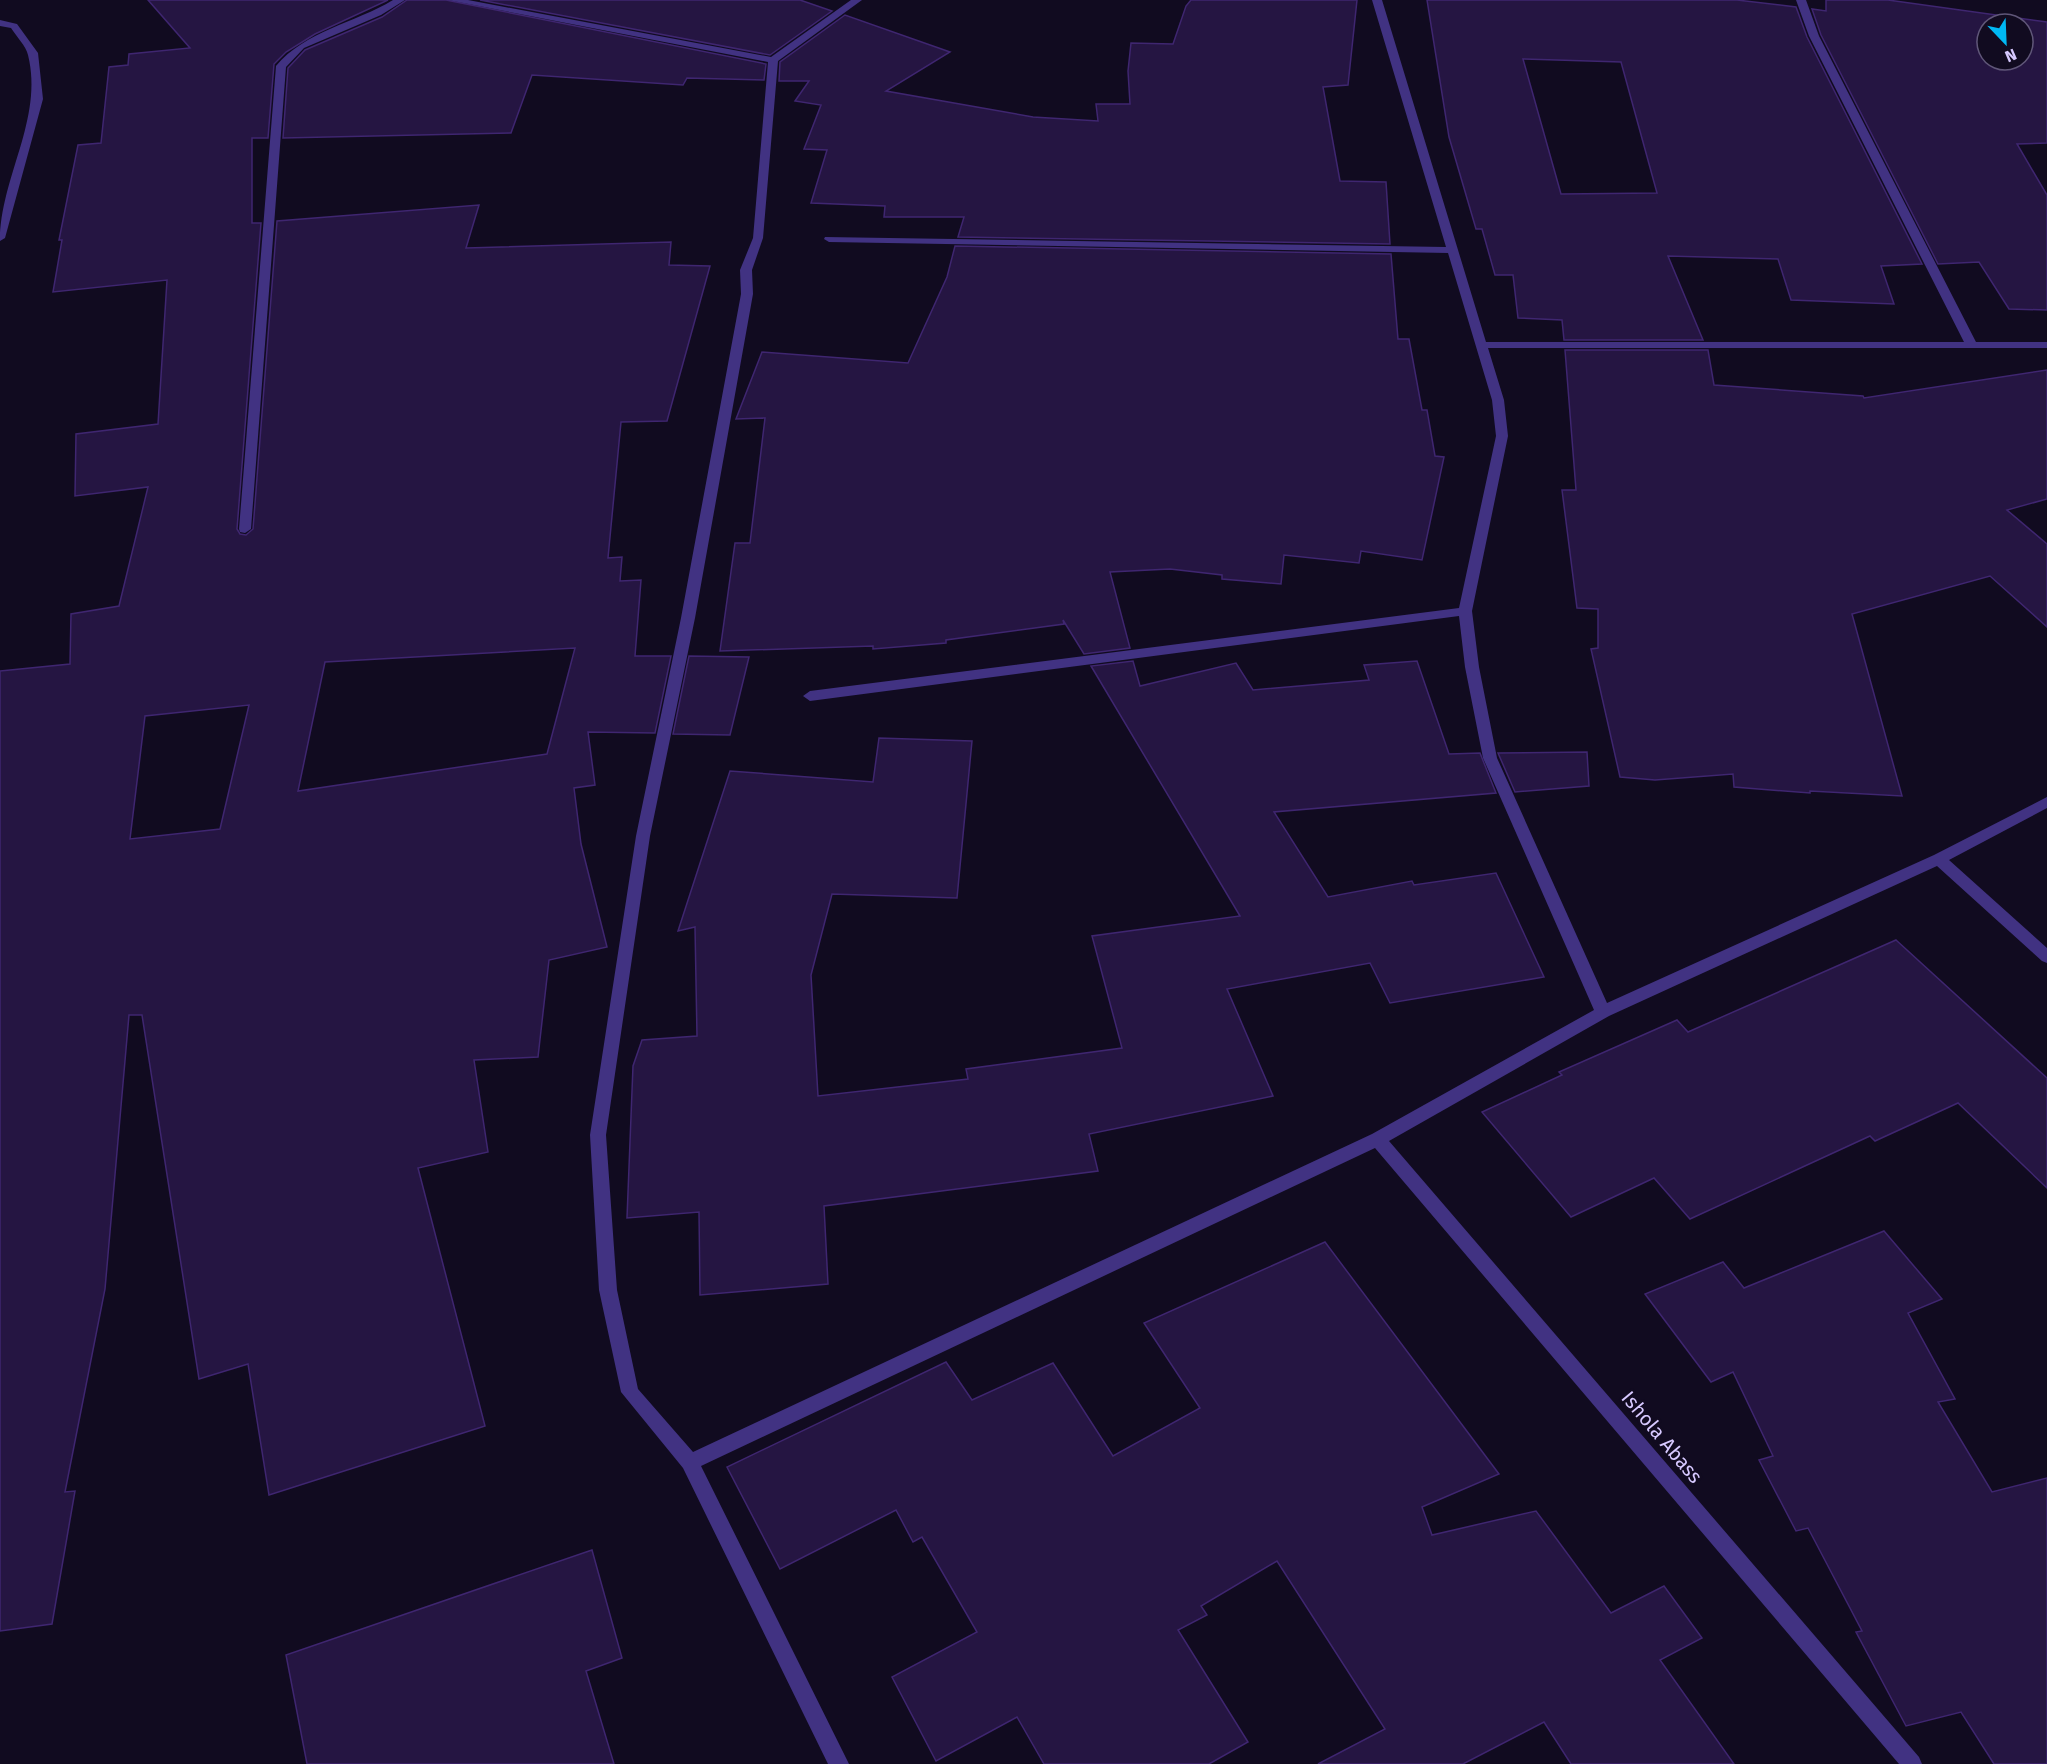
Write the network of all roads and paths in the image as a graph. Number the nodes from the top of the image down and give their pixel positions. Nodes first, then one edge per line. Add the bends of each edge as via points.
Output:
1 (400, 0) edge
2 (453, 0) edge
3 (857, 0) edge
4 (1377, 0) edge
5 (1801, 0) edge
6 (0, 23) edge
7 (773, 60) junction
8 (0, 238) edge
9 (829, 239) dead end
10 (1454, 250) junction
11 (1481, 345) junction
12 (1972, 345) junction
13 (2047, 345) edge
14 (245, 529) dead end
15 (1465, 611) junction
16 (810, 696) dead end
17 (2047, 802) edge
18 (1939, 859) junction
19 (2047, 957) edge
20 (1603, 1012) junction
21 (1378, 1138) junction
22 (690, 1462) junction
23 (839, 1764) edge
24 (1912, 1764) edge

1 - 14 street via 301,46 281,66
2 - 7 street
3 - 7 street
4 - 10 street
5 - 12 street via 1814,36
6 - 8 street via 14,26 33,53 38,99
7 - 22 street via 758,238 746,270 747,294 741,328 643,836 598,1135 608,1290 630,1392
9 - 10 street
10 - 11 street
11 - 12 street
11 - 15 street via 1498,400 1502,436
12 - 13 street
15 - 16 street
15 - 20 street via 1490,758
17 - 18 street
18 - 19 street
18 - 20 street
20 - 21 street
21 - 22 street
21 - 24 street, Ishola Abass
22 - 23 street

